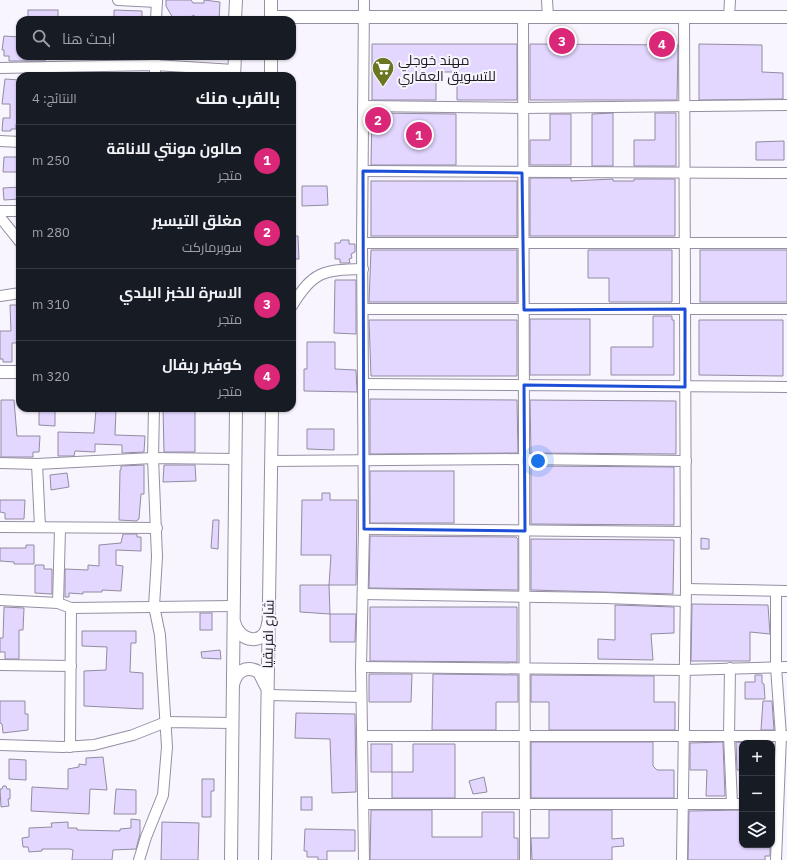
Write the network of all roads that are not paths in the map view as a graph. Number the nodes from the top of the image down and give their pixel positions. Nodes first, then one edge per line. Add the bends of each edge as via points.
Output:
1 (118, 0) edge
2 (236, 0) edge
3 (271, 0) edge
4 (364, 0) edge
5 (548, 0) edge
6 (730, 0) edge
7 (157, 1) edge
8 (156, 16) edge
9 (235, 16) edge
10 (271, 16) edge
11 (364, 17) junction
12 (523, 17) junction
13 (548, 17) junction
14 (684, 17) junction
15 (729, 17) junction
16 (787, 17) edge
17 (296, 18) edge
18 (155, 60) edge
19 (235, 60) edge
20 (271, 60) edge
21 (0, 68) edge
22 (155, 72) edge
23 (228, 72) edge
24 (234, 72) edge
25 (271, 72) edge
26 (787, 105) edge
27 (363, 106) junction
28 (684, 107) junction
29 (523, 108) junction
30 (0, 141) edge
31 (16, 142) edge
32 (363, 171) junction
33 (685, 172) junction
34 (522, 173) junction
35 (787, 173) edge
36 (0, 211) edge
37 (16, 211) edge
38 (0, 217) edge
39 (16, 237) edge
40 (362, 243) junction
41 (523, 243) junction
42 (685, 243) junction
43 (787, 243) edge
44 (363, 269) junction
45 (16, 294) edge
46 (0, 296) edge
47 (296, 300) edge
48 (363, 309) junction
49 (524, 310) junction
50 (685, 310) junction
51 (787, 310) edge
52 (0, 372) edge
53 (16, 372) edge
54 (364, 384) junction
55 (524, 385) junction
56 (685, 387) junction
57 (787, 388) edge
58 (154, 412) edge
59 (236, 412) edge
60 (272, 412) edge
61 (154, 458) junction
62 (235, 459) junction
63 (524, 459) junction
64 (363, 460) junction
65 (271, 461) junction
66 (686, 462) junction
67 (0, 463) edge
68 (36, 464) junction
69 (0, 527) edge
70 (40, 527) junction
71 (60, 528) junction
72 (157, 528) junction
73 (364, 530) junction
74 (525, 531) junction
75 (686, 532) junction
76 (686, 589) junction
77 (776, 591) junction
78 (787, 591) edge
79 (363, 594) junction
80 (525, 598) junction
81 (0, 600) edge
82 (685, 602) junction
83 (58, 603) junction
84 (154, 606) junction
85 (71, 608) junction
86 (233, 612) junction
87 (268, 622) junction
88 (0, 665) edge
89 (71, 666) junction
90 (361, 667) junction
91 (776, 667) junction
92 (787, 667) edge
93 (525, 668) junction
94 (730, 668) junction
95 (684, 670) junction
96 (232, 689) junction
97 (268, 693) junction
98 (361, 697) junction
99 (166, 722) junction
100 (232, 723) junction
101 (362, 736) junction
102 (525, 736) junction
103 (683, 736) junction
104 (729, 736) junction
105 (784, 736) edge
106 (0, 745) edge
107 (70, 747) junction
108 (364, 804) junction
109 (525, 804) junction
110 (681, 804) junction
111 (737, 804) edge
112 (779, 804) edge
113 (139, 860) edge
114 (231, 860) edge
115 (265, 860) edge
116 (364, 860) edge
117 (525, 860) edge
118 (682, 860) edge
119 (776, 860) edge

1 - 7 street
2 - 9 street
3 - 10 street
4 - 11 street
5 - 13 street
6 - 15 street
7 - 8 street
11 - 12 street
11 - 17 street
11 - 27 street
12 - 13 street
12 - 29 street
13 - 14 street
14 - 15 street
14 - 28 street
15 - 16 street
18 - 21 street
18 - 22 street
18 - 23 street
19 - 24 street
20 - 25 street
26 - 28 street
27 - 29 street
27 - 32 street
28 - 29 street
28 - 33 street
29 - 34 street
30 - 31 street
32 - 34 street
32 - 40 street
33 - 34 street
33 - 35 street
33 - 42 street
34 - 41 street
36 - 37 street
38 - 39 street
40 - 41 street
40 - 44 street
41 - 42 street
41 - 49 street
42 - 43 street
42 - 50 street
44 - 47 street via 331,271 314,277
44 - 48 street
45 - 46 street
48 - 49 street
48 - 54 street
49 - 50 street
49 - 55 street
50 - 51 street
50 - 56 street
52 - 53 street
54 - 55 street
54 - 64 street
55 - 56 street
55 - 63 street
56 - 57 street
56 - 66 street
58 - 61 street
59 - 62 street
60 - 65 street, شارع افريقيا
61 - 62 street
61 - 68 street
61 - 72 street
62 - 86 street
63 - 64 street
63 - 66 street
63 - 74 street
64 - 65 street
64 - 73 street
65 - 87 street, شارع افريقيا
66 - 75 street
67 - 68 street
68 - 70 street
69 - 70 street
70 - 71 street
71 - 72 street
71 - 83 street
72 - 84 street
73 - 74 street
73 - 79 street
74 - 75 street
74 - 80 street
75 - 76 street
76 - 77 street
76 - 82 street
77 - 78 street
77 - 91 street
79 - 80 street
79 - 90 street
80 - 82 street via 606,598
80 - 93 street
81 - 83 street
82 - 95 street
83 - 85 street
84 - 85 street
84 - 86 street
84 - 99 street via 160,635
85 - 89 street
86 - 87 street via 238,632 246,638 262,636
86 - 96 street
87 - 97 street, شارع افريقيا
88 - 89 street
89 - 107 street
90 - 93 street
90 - 98 street
91 - 92 street
91 - 94 street
91 - 105 street
93 - 95 street
93 - 102 street
94 - 95 street
94 - 104 street
95 - 103 street
96 - 97 street via 236,675 244,669 249,669 262,676
96 - 100 street
97 - 98 street
97 - 115 street, شارع افريقيا
98 - 101 street
99 - 100 street
99 - 107 street via 111,742
99 - 113 street via 167,748 163,795
100 - 114 street
101 - 102 street
101 - 108 street
102 - 103 street
102 - 109 street
103 - 104 street
103 - 110 street
104 - 105 street
104 - 111 street
105 - 112 street
106 - 107 street
108 - 109 street
108 - 116 street
109 - 110 street
109 - 117 street
110 - 111 street
110 - 118 street
112 - 119 street

